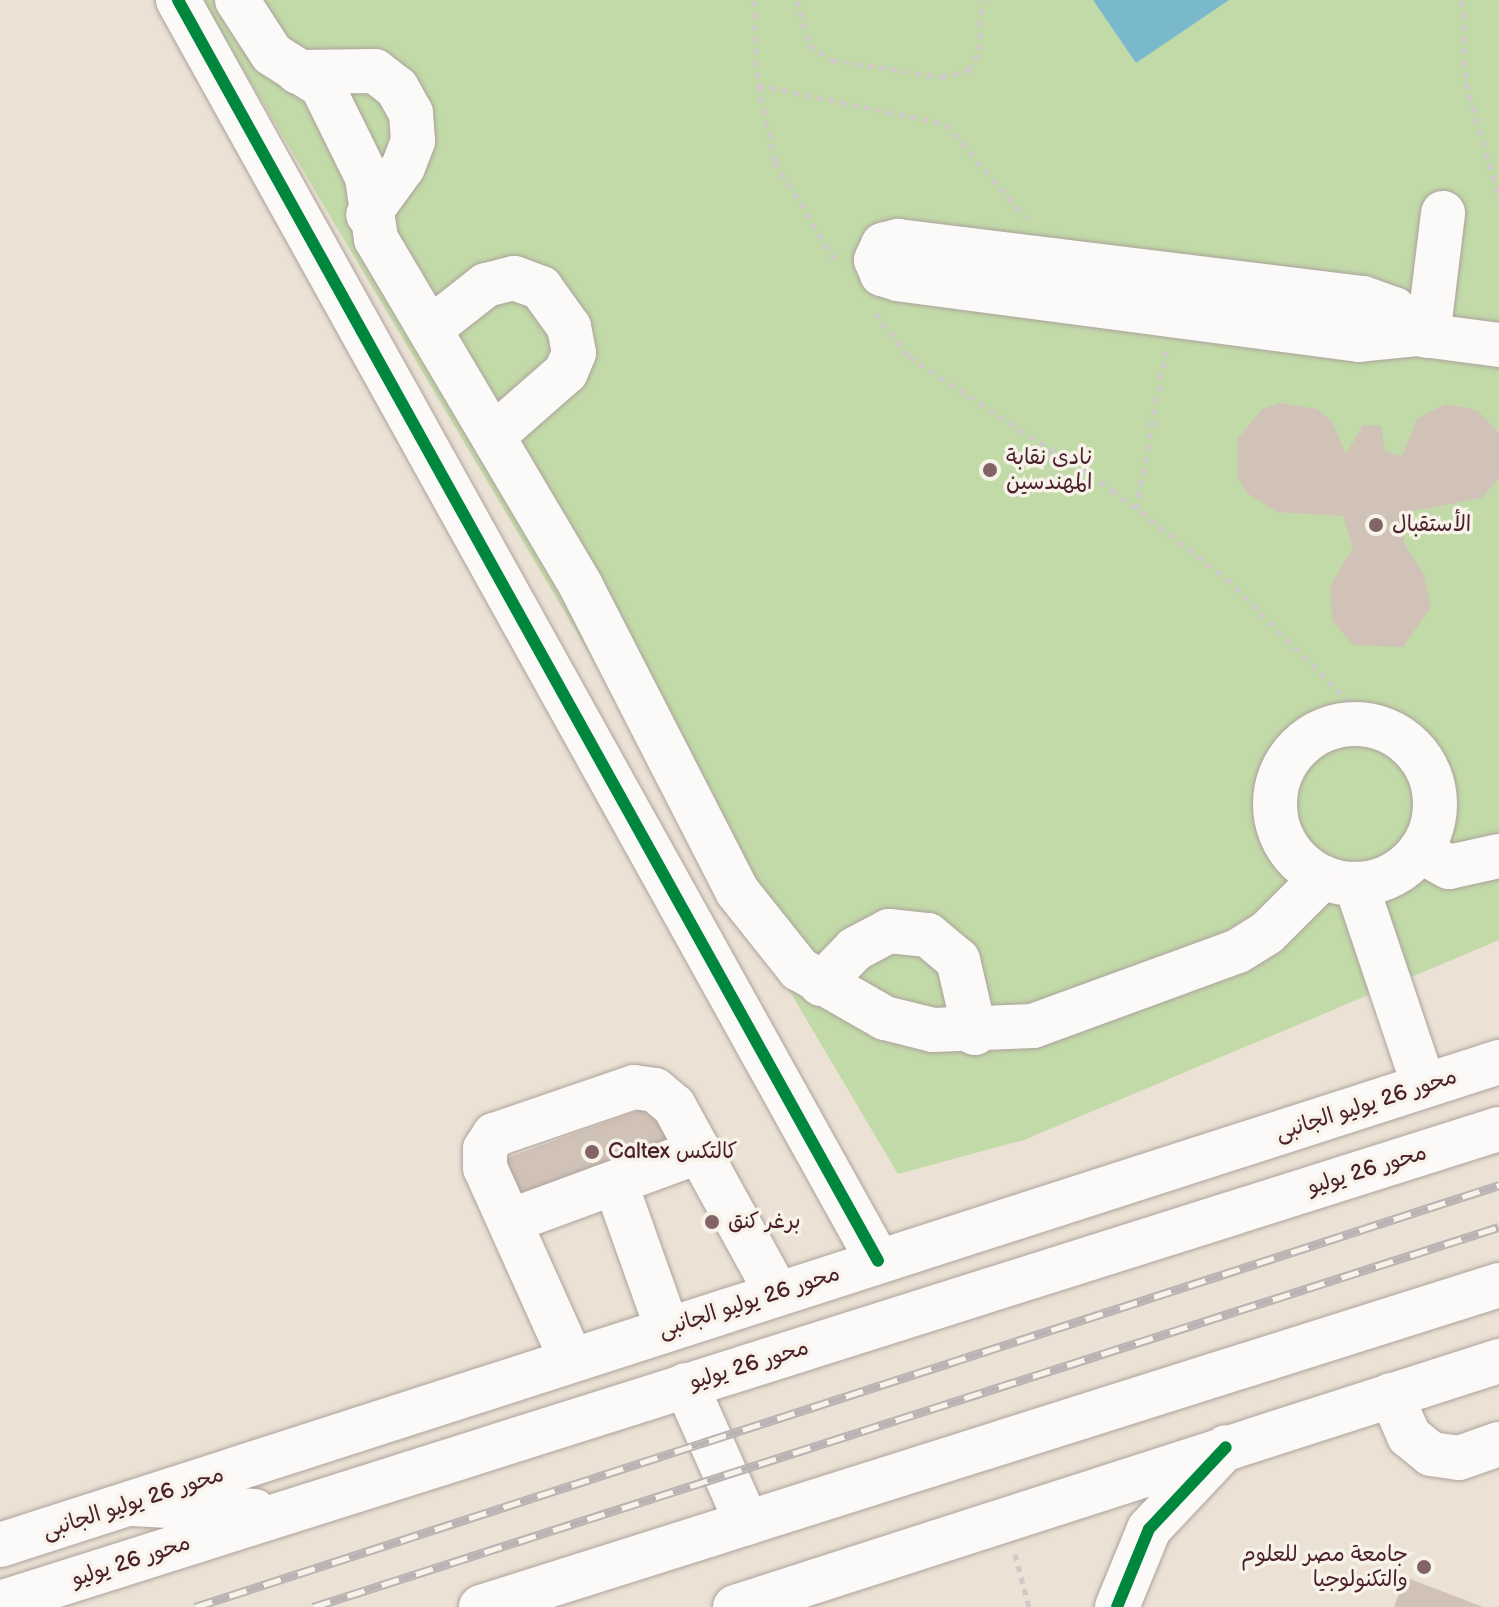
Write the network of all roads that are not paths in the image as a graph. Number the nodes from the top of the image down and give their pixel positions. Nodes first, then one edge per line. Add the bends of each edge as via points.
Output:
1 (178, 0) edge
2 (237, 0) edge
3 (298, 72) junction
4 (1443, 213) dead end
5 (368, 215) junction
6 (430, 329) junction
7 (1422, 335) junction
8 (1499, 345) edge
9 (493, 436) junction
10 (1420, 851) junction
11 (1499, 856) edge
12 (1353, 880) junction
13 (821, 984) junction
14 (975, 1033) junction
15 (1499, 1062) edge
16 (1434, 1083) junction
17 (1499, 1129) edge
18 (700, 1151) junction
19 (616, 1185) junction
20 (510, 1221) junction
21 (878, 1261) junction
22 (1499, 1285) edge
23 (777, 1293) junction
24 (667, 1328) junction
25 (571, 1359) junction
26 (1499, 1361) edge
27 (686, 1385) junction
28 (1391, 1395) junction
29 (1499, 1444) edge
30 (1226, 1447) junction
31 (133, 1504) junction
32 (281, 1513) junction
33 (747, 1523) junction
34 (0, 1545) edge
35 (0, 1603) edge
36 (756, 1605) edge
37 (481, 1607) edge
38 (1117, 1607) edge

1 - 21 main road
2 - 3 main road via 261,41
3 - 5 main road via 322,86 367,177
3 - 5 main road via 375,71 397,88 411,113 413,141 403,167
4 - 7 main road
5 - 6 main road
6 - 9 main road
6 - 9 main road via 486,285 514,278 541,288 569,327 574,353 566,372
7 - 7 main road via 1379,302 898,241 883,245 872,284 898,279 1359,340
7 - 8 main road
9 - 13 main road via 581,586 737,891 764,933
10 - 11 main road via 1449,867
10 - 12 main road
10 - 12 main road via 1436,802 1431,776 1418,753 1373,726 1347,724 1300,745 1275,791 1285,842
12 - 14 main road via 1238,951 1033,1026
12 - 16 main road
13 - 14 main road via 885,1018
13 - 14 main road via 855,949 889,931 928,935 958,960
15 - 16 main road, محور 26 يوليو الجانبى
16 - 21 main road, محور 26 يوليو الجانبى
17 - 27 main road, محور 26 يوليو
18 - 19 main road
18 - 20 main road via 674,1106 645,1088 494,1135 485,1168
18 - 23 main road
19 - 20 main road
19 - 24 main road
20 - 25 main road
21 - 23 main road, محور 26 يوليو الجانبى
22 - 33 main road
23 - 24 main road, محور 26 يوليو الجانبى
24 - 25 main road, محور 26 يوليو الجانبى
25 - 31 main road, محور 26 يوليو الجانبى
26 - 28 main road
27 - 32 main road, محور 26 يوليو
27 - 33 main road
28 - 29 main road via 1409,1436 1431,1454 1459,1458
28 - 30 main road
30 - 36 main road
30 - 38 main road via 1149,1529
31 - 32 main road
31 - 34 main road, محور 26 يوليو الجانبى
32 - 35 main road, محور 26 يوليو
33 - 37 main road

